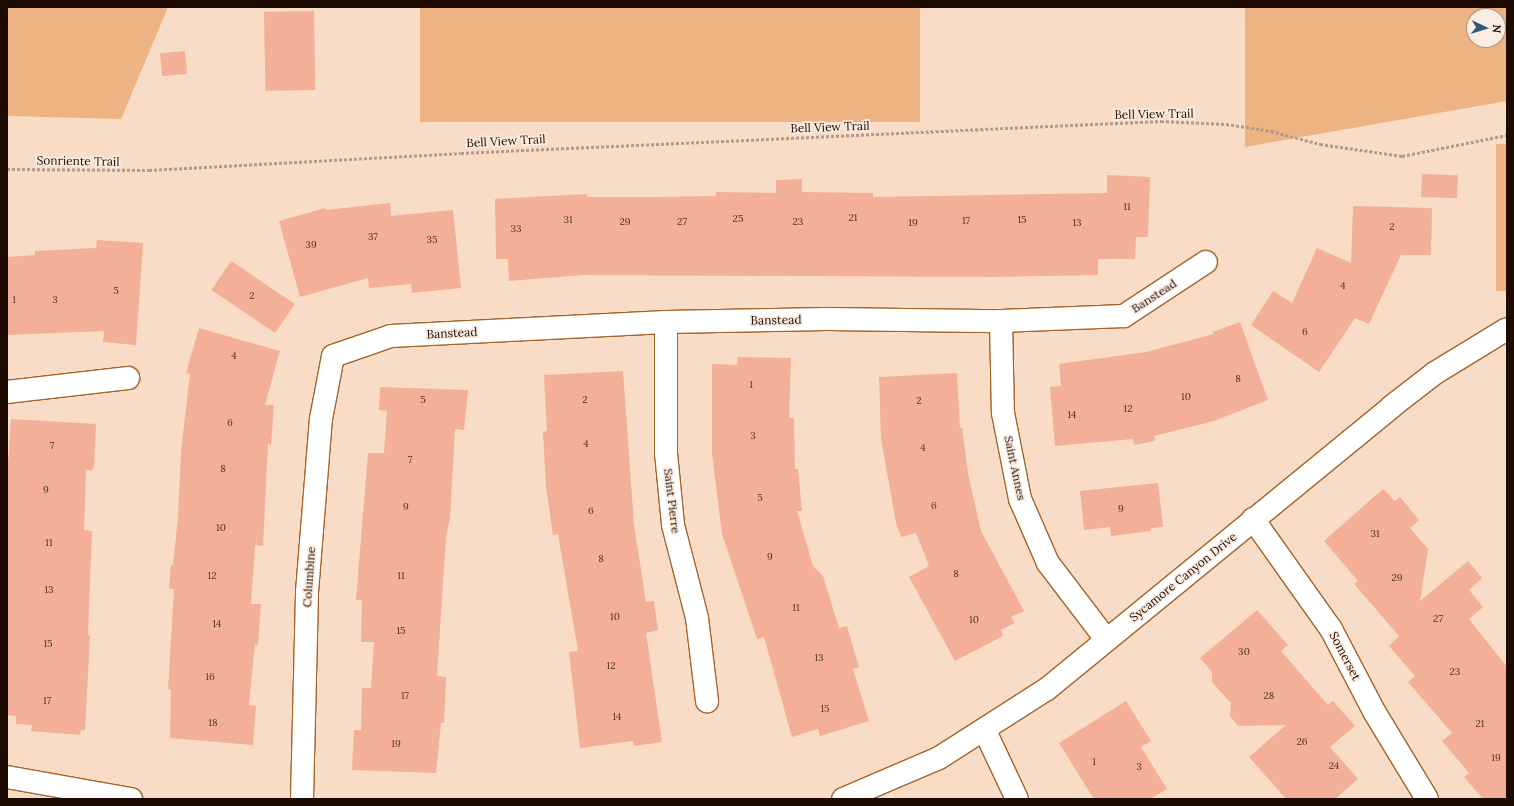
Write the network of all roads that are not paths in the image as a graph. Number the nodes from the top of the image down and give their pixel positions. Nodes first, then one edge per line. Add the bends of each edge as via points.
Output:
1 (1206, 262) dead end
2 (1001, 321) junction
3 (666, 322) junction
4 (1507, 329) edge
5 (333, 356) joint
6 (128, 378) dead end
7 (7, 392) edge
8 (1253, 519) junction
9 (1106, 639) junction
10 (707, 701) dead end
11 (985, 731) junction
12 (7, 777) edge
13 (131, 799) edge
14 (302, 799) edge
15 (843, 799) edge
16 (1017, 799) edge
17 (1427, 799) edge

1 - 2 street, Banstead via 1124,316
2 - 3 street, Banstead via 826,319
2 - 9 street, Saint Annes via 1003,413 1020,499 1048,563
3 - 5 street, Banstead via 391,336
3 - 10 street, Saint Pierre via 666,453 673,525 697,618
4 - 8 street, Sycamore Canyon Drive via 1435,373
5 - 14 street, Columbine via 321,419 307,592
6 - 7 street
8 - 9 street, Sycamore Canyon Drive
8 - 17 street, Somerset via 1330,629 1375,713
9 - 11 street, Sycamore Canyon Drive via 1047,689
11 - 15 street, Sycamore Canyon Drive via 939,758
11 - 16 street
12 - 13 street

